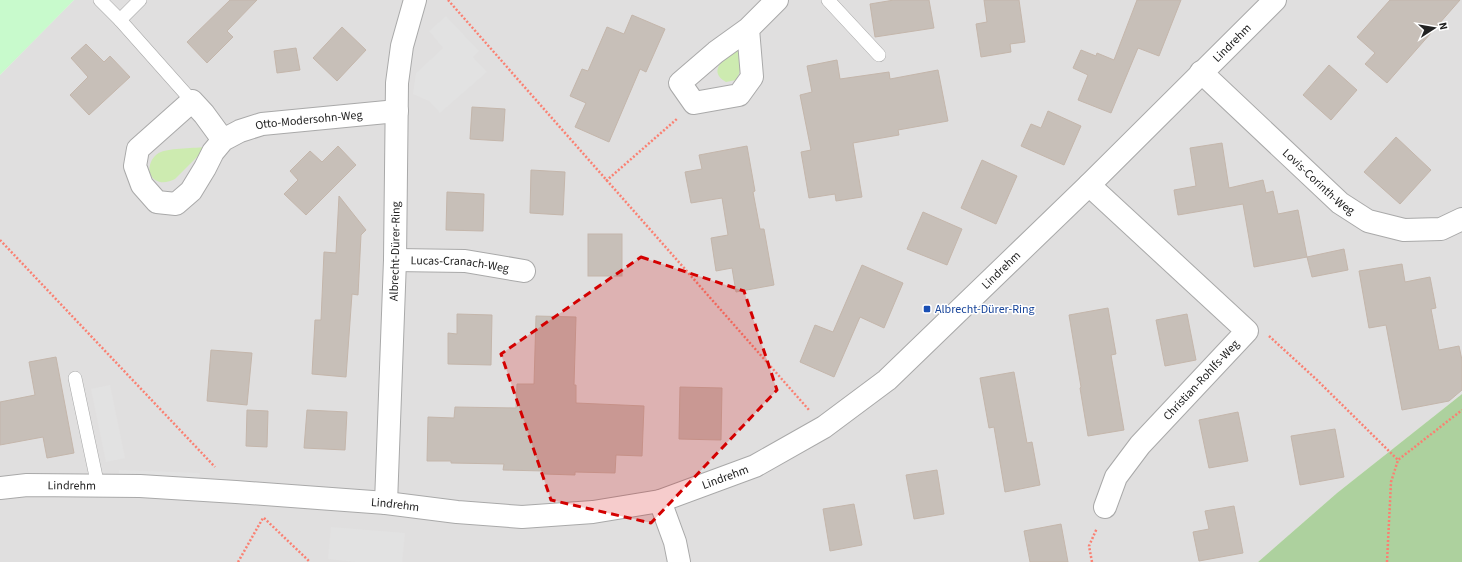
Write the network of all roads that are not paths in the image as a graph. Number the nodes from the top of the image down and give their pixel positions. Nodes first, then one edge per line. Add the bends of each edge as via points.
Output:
1 (100, 0) edge
2 (140, 0) edge
3 (415, 0) edge
4 (777, 0) edge
5 (828, 0) edge
6 (1275, 0) edge
7 (120, 20) junction
8 (748, 29) junction
9 (879, 55) dead end
10 (1201, 72) junction
11 (192, 101) junction
12 (397, 111) junction
13 (223, 140) junction
14 (1089, 185) junction
15 (1462, 219) edge
16 (395, 260) junction
17 (524, 271) dead end
18 (75, 378) dead end
19 (98, 486) junction
20 (0, 488) edge
21 (660, 500) junction
22 (386, 503) junction
23 (1105, 507) road end
24 (679, 562) edge

1 - 7 lane
2 - 7 lane
3 - 12 street, Albrecht-Dürer-Ring via 402,46 397,83
4 - 8 street
5 - 9 lane
6 - 10 street, Lindrehm
7 - 11 lane
8 - 8 street via 752,78 739,95 694,103 680,83
10 - 14 street, Lindrehm
10 - 15 street, Lovis-Corinth-Weg via 1340,203 1368,221 1404,230 1441,229
11 - 13 street
11 - 13 street, Otto-Modersohn-Weg via 138,149 135,166 142,185 156,202 176,204 191,191 213,152
12 - 13 street, Otto-Modersohn-Weg via 262,124
12 - 16 street, Albrecht-Dürer-Ring
14 - 21 street, Lindrehm via 887,380 824,427 755,466
14 - 23 street, Christian-Rohlfs-Weg via 1247,332 1140,445 1116,477
16 - 17 street, Lucas-Cranach-Weg via 465,261
16 - 22 street, Albrecht-Dürer-Ring
18 - 19 lane
19 - 20 street, Lindrehm via 27,485
19 - 22 street, Lindrehm via 140,486
21 - 22 street, Lindrehm via 593,512 522,517
21 - 24 street via 675,542

